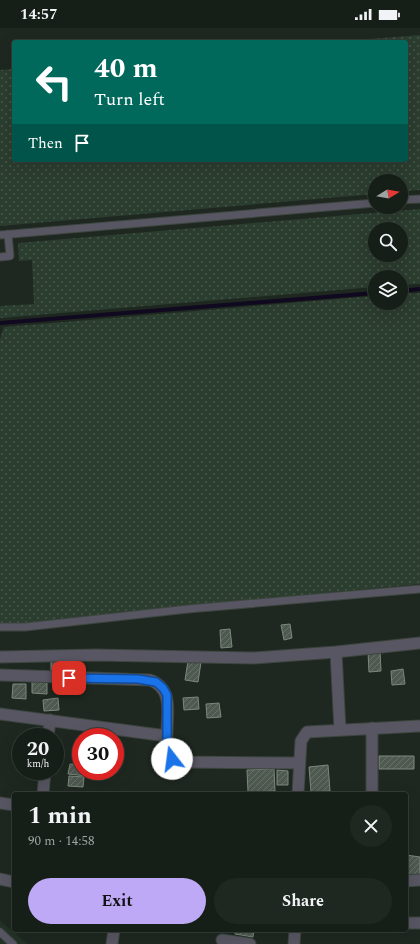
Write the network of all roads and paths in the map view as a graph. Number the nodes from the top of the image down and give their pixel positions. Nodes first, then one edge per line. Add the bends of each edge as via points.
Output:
1 (420, 199) edge
2 (408, 200) edge
3 (368, 204) edge
4 (8, 234) junction
5 (0, 235) edge
6 (0, 257) edge
7 (420, 589) edge
8 (0, 627) edge
9 (420, 643) edge
10 (336, 652) junction
11 (0, 657) edge
12 (0, 675) edge
13 (0, 714) edge
14 (50, 720) junction
15 (420, 726) edge
16 (49, 728) edge
17 (372, 728) junction
18 (340, 730) junction
19 (167, 736) junction
20 (299, 763) junction
21 (44, 780) edge
22 (43, 792) edge
23 (298, 792) edge
24 (372, 792) edge
25 (0, 803) edge
26 (12, 805) edge
27 (0, 879) edge
28 (420, 880) edge
29 (408, 881) edge
30 (12, 882) edge
31 (408, 923) edge
32 (420, 924) edge
33 (0, 932) edge
34 (114, 932) edge
35 (294, 932) edge
36 (223, 938) edge
37 (13, 944) edge
38 (112, 944) edge
39 (250, 944) edge
40 (294, 944) edge

1 - 2 lane
3 - 4 lane
4 - 5 lane
4 - 6 lane via 10,256
7 - 8 lane via 188,609 25,627
9 - 10 street
10 - 11 street via 253,658 95,655
10 - 18 street
12 - 19 street via 138,679 156,682 167,695
13 - 14 street
14 - 16 street
14 - 19 street
15 - 17 street
17 - 18 street
17 - 24 street
18 - 20 street via 307,732 301,741
19 - 20 street via 169,754 178,762
20 - 23 street
21 - 22 street
25 - 26 street
27 - 30 street
28 - 29 street
31 - 32 street
33 - 37 lane
34 - 38 street
35 - 40 street
36 - 39 street

